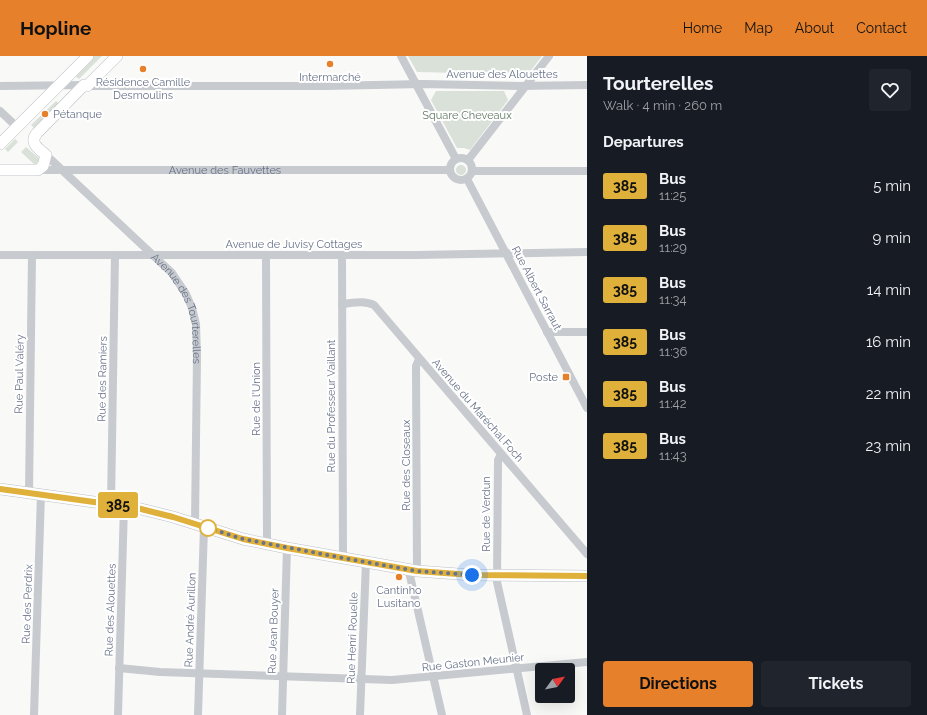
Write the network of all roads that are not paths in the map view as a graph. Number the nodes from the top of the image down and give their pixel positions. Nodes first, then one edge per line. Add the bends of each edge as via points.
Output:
1 (88, 56) edge
2 (117, 56) edge
3 (401, 56) edge
4 (549, 56) edge
5 (417, 84) junction
6 (527, 85) junction
7 (587, 85) edge
8 (0, 86) edge
9 (58, 86) junction
10 (82, 86) junction
11 (0, 111) edge
12 (17, 127) junction
13 (0, 144) edge
14 (46, 155) junction
15 (456, 159) junction
16 (468, 160) junction
17 (0, 170) edge
18 (38, 170) junction
19 (62, 170) junction
20 (450, 170) junction
21 (472, 171) junction
22 (587, 171) edge
23 (467, 179) junction
24 (587, 252) edge
25 (506, 254) junction
26 (0, 255) edge
27 (32, 255) junction
28 (115, 255) junction
29 (152, 255) junction
30 (266, 255) junction
31 (342, 255) junction
32 (342, 304) junction
33 (547, 332) junction
34 (587, 332) edge
35 (420, 360) junction
36 (587, 408) edge
37 (501, 454) junction
38 (0, 489) edge
39 (29, 493) junction
40 (41, 494) junction
41 (112, 504) junction
42 (124, 506) junction
43 (199, 525) junction
44 (267, 544) junction
45 (287, 548) junction
46 (587, 554) edge
47 (343, 558) junction
48 (366, 562) junction
49 (412, 570) junction
50 (497, 576) junction
51 (587, 576) edge
52 (587, 662) edge
53 (119, 668) junction
54 (517, 668) junction
55 (200, 674) junction
56 (283, 676) junction
57 (433, 677) junction
58 (361, 679) junction
59 (34, 715) edge
60 (118, 715) edge
61 (198, 715) edge
62 (282, 715) edge
63 (360, 715) edge
64 (442, 715) edge
65 (527, 715) edge

1 - 9 main road
2 - 10 main road
3 - 5 street
4 - 6 street
5 - 6 street, Avenue des Alouettes
5 - 10 street, Avenue des Alouettes
5 - 15 street
6 - 7 street, Avenue des Alouettes
6 - 16 street
8 - 9 street, Avenue des Alouettes
9 - 10 street, Avenue des Alouettes
9 - 12 main road
10 - 14 main road, Avenue des Tourterelles via 33,138 36,146
11 - 12 street
12 - 13 main road
14 - 18 main road via 43,166
14 - 19 street, Avenue des Tourterelles
15 - 16 street
15 - 20 street via 452,162
16 - 21 street
17 - 18 main road, Avenue des Fauvettes
18 - 19 street, Avenue des Fauvettes
19 - 20 street, Avenue des Fauvettes
19 - 29 street, Avenue des Tourterelles
20 - 23 street via 453,178 460,181
21 - 22 street
21 - 23 street
23 - 25 street, Rue Albert Sarraut
24 - 25 street, Avenue de Juvisy Cottages
25 - 31 street, Avenue de Juvisy Cottages
25 - 33 street, Rue Albert Sarraut
26 - 27 street, Avenue de Juvisy Cottages
27 - 28 street, Avenue de Juvisy Cottages
27 - 39 street, Rue Paul Valéry
28 - 29 street, Avenue de Juvisy Cottages
28 - 41 street, Rue des Ramiers
29 - 30 street, Avenue de Juvisy Cottages
29 - 43 street, Avenue des Tourterelles via 180,283 192,308 196,324
30 - 31 street, Avenue de Juvisy Cottages
30 - 44 street, Rue de l'Union
31 - 32 street, Rue du Professeur Vaillant
32 - 35 street, Avenue du Maréchal Foch via 369,302 374,305
32 - 47 street, Rue du Professeur Vaillant
33 - 34 street
33 - 36 street, Rue Albert Sarraut
35 - 37 street, Avenue du Maréchal Foch
35 - 49 street, Rue des Closeaux via 416,366
37 - 46 street, Avenue du Maréchal Foch
37 - 50 street, Rue de Verdun via 498,460
38 - 39 main road
39 - 40 main road
40 - 41 main road
40 - 59 street, Rue des Perdrix
41 - 42 main road
42 - 43 main road via 153,511
42 - 53 street, Rue des Alouettes
43 - 44 main road
43 - 55 street, Rue André Aurillon
44 - 45 main road
45 - 47 main road
45 - 56 street, Rue Jean Bouyer
47 - 48 main road
48 - 49 main road
48 - 58 street, Rue Henri Rouelle
49 - 50 main road
49 - 57 street, Rue des Closeaux via 410,576
50 - 51 main road
50 - 54 street, Rue de Verdun
52 - 54 street, Rue Gaston Meunier
53 - 55 street, Rue Gaston Meunier
53 - 60 street, Rue des Alouettes
54 - 57 street, Rue Gaston Meunier
54 - 65 street, Rue de Verdun
55 - 56 street, Rue Gaston Meunier
55 - 61 street, Rue André Aurillon
56 - 58 street, Rue Gaston Meunier
56 - 62 street, Rue Jean Bouyer
57 - 58 street, Rue Gaston Meunier via 400,680
57 - 64 street, Rue des Closeaux
58 - 63 street, Rue Henri Rouelle

